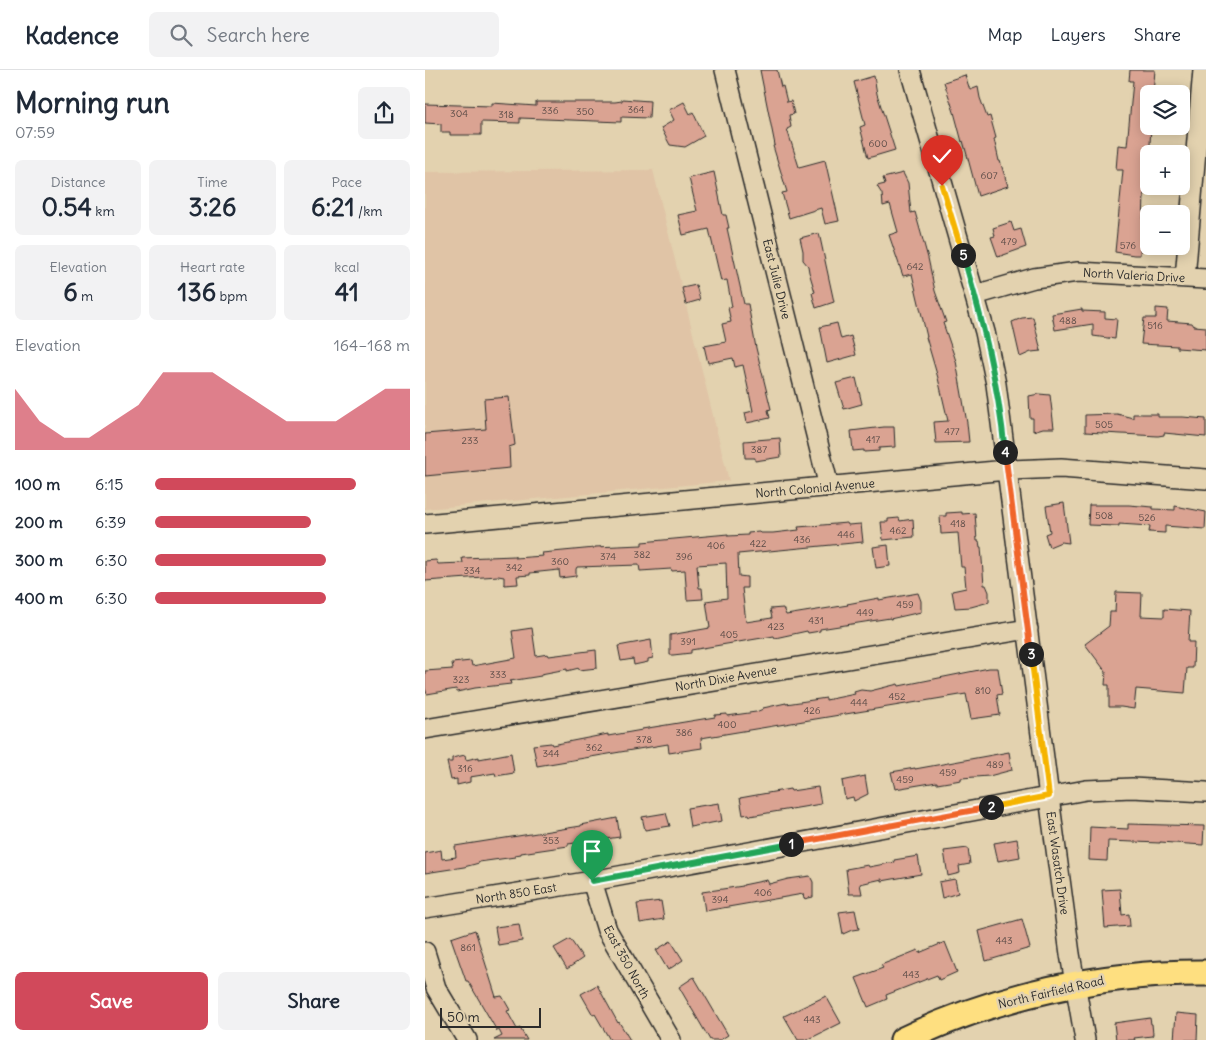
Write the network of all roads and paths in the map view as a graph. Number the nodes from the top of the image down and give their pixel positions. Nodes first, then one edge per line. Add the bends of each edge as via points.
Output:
1 (725, 70) edge
2 (910, 70) edge
3 (1203, 70) edge
4 (1185, 278) junction
5 (1206, 279) edge
6 (975, 295) junction
7 (1007, 470) junction
8 (1206, 479) edge
9 (829, 487) junction
10 (425, 524) edge
11 (1028, 629) junction
12 (425, 729) edge
13 (1206, 792) edge
14 (1049, 796) junction
15 (592, 881) junction
16 (425, 908) edge
17 (425, 952) edge
18 (1206, 973) edge
19 (1076, 985) junction
20 (467, 1040) edge
21 (671, 1040) edge
22 (903, 1040) edge
23 (1085, 1040) edge

1 - 9 street, East Julie Drive
2 - 6 street, East Wasatch Drive
3 - 4 street
4 - 5 street, North Valeria Drive
4 - 6 street, North Valeria Drive via 1078,272 1034,278
6 - 7 street, East Wasatch Drive via 996,384
7 - 8 street, North Colonial Avenue via 1061,468
7 - 9 street, North Colonial Avenue
7 - 11 street, East Wasatch Drive
9 - 10 street, North Colonial Avenue
11 - 12 street, North Dixie Avenue
11 - 14 street, East Wasatch Drive
13 - 14 street, North 850 East via 1132,788
14 - 15 street, North 850 East
14 - 19 street, East Wasatch Drive
15 - 16 street, North 850 East
15 - 21 street, East 350 North via 607,930
17 - 20 street via 436,988
18 - 19 main road, North Fairfield Road via 1137,976
19 - 22 main road, North Fairfield Road via 991,1006
19 - 23 street, East Wasatch Drive

